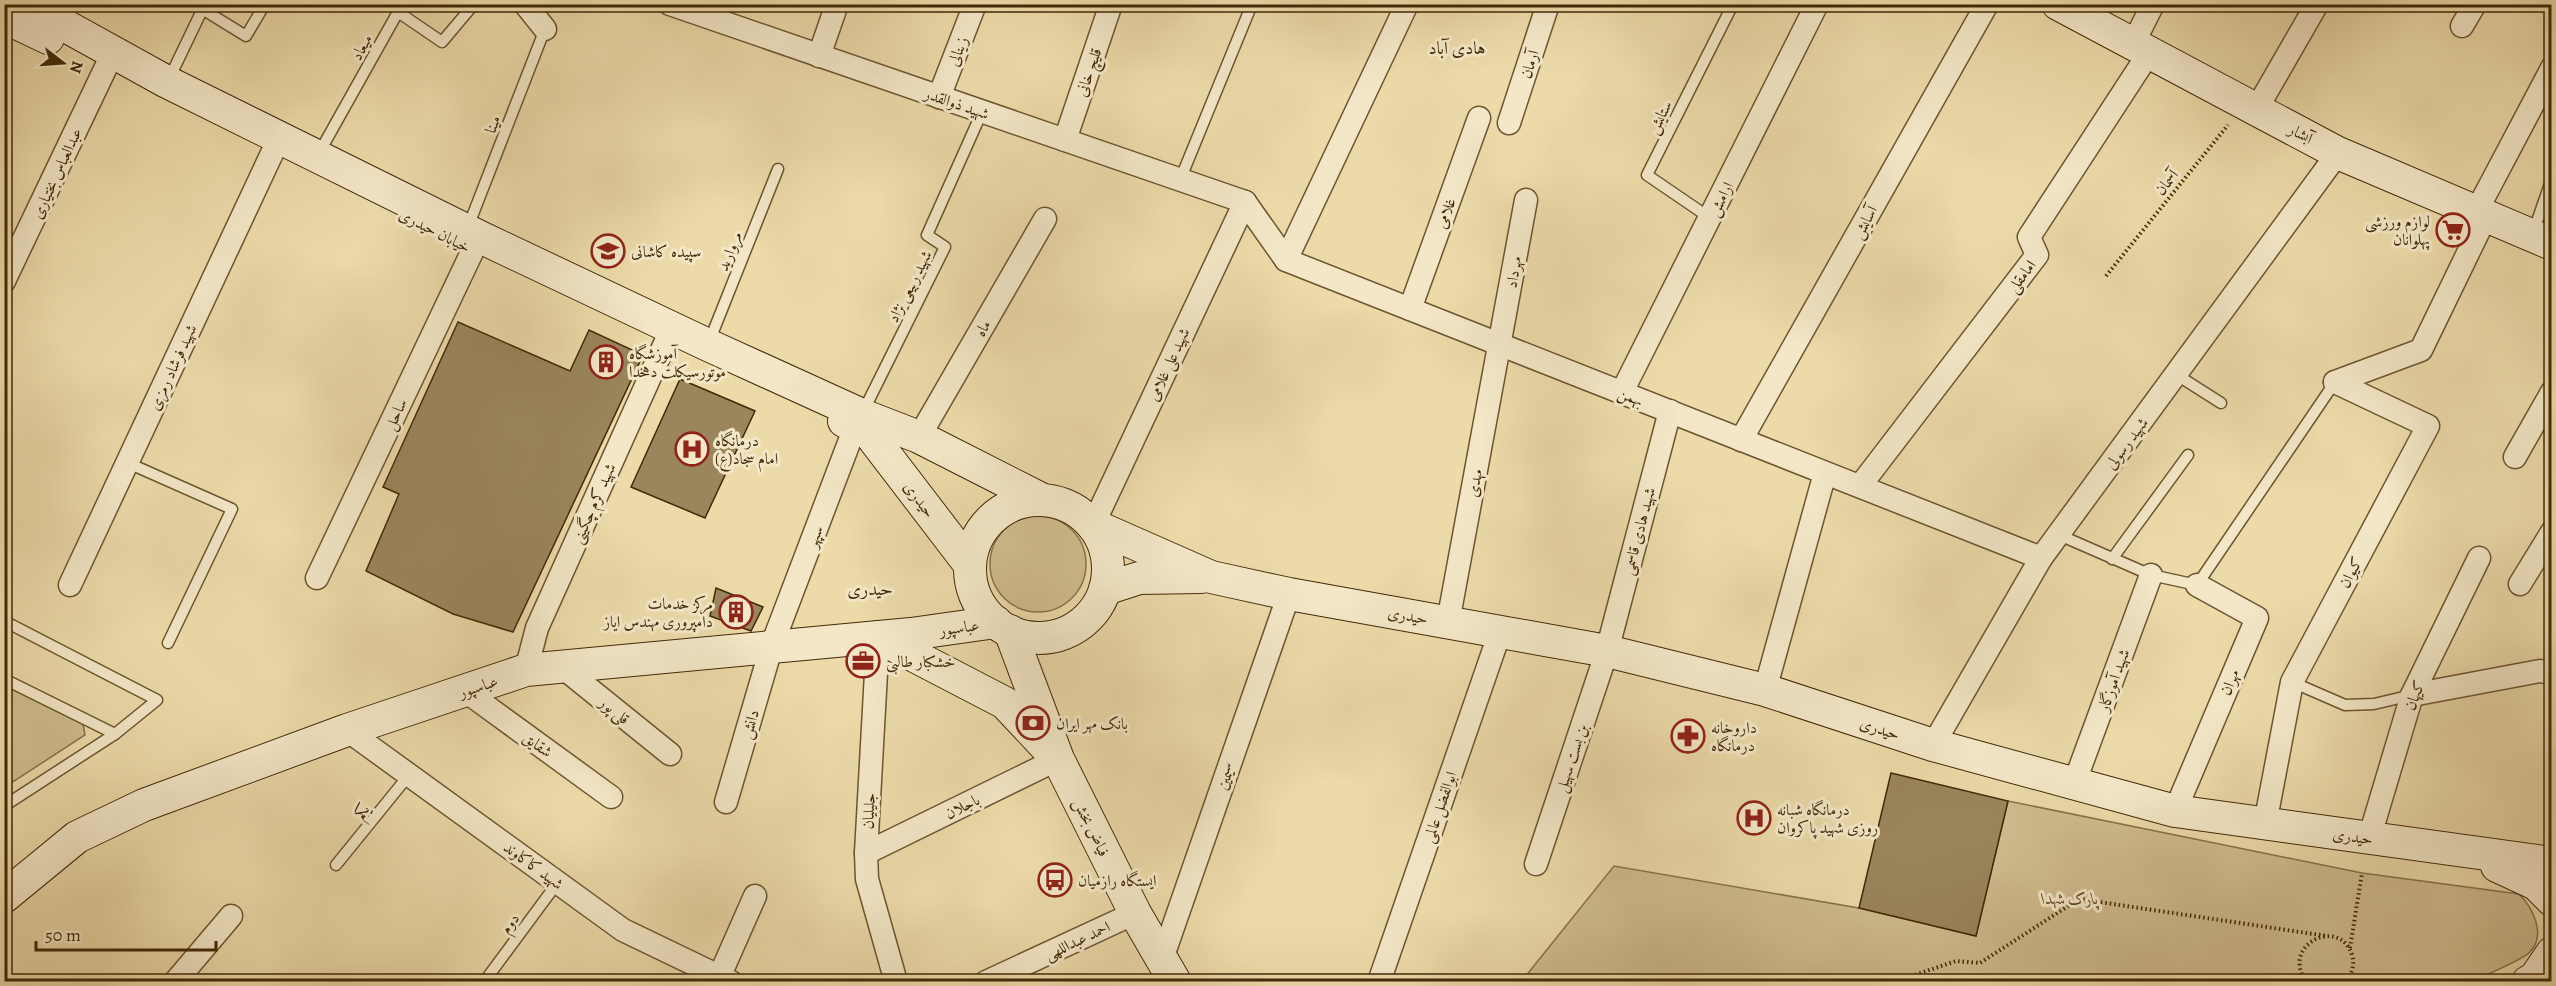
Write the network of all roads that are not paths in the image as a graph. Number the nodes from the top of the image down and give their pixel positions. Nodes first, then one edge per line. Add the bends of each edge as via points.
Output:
1 (265, 4) edge
2 (474, 4) edge
3 (525, 4) edge
4 (837, 4) edge
5 (975, 4) edge
6 (1111, 4) edge
7 (1252, 4) edge
8 (1407, 4) edge
9 (1548, 4) edge
10 (1733, 4) edge
11 (1816, 4) edge
12 (1987, 4) edge
13 (2058, 4) edge
14 (2153, 4) edge
15 (2316, 4) edge
16 (2475, 4) edge
17 (200, 6) edge
18 (681, 6) edge
19 (13, 18) edge
20 (2462, 26) dead end
21 (545, 29) joint
22 (2141, 49) junction
23 (819, 56) junction
24 (107, 65) junction
25 (2552, 68) edge
26 (167, 82) junction
27 (939, 97) junction
28 (2251, 107) junction
29 (982, 112) junction
30 (1479, 118) dead end
31 (1509, 123) dead end
32 (1065, 140) junction
33 (274, 149) junction
34 (2338, 153) junction
35 (318, 156) junction
36 (778, 169) dead end
37 (2552, 178) edge
38 (1180, 180) junction
39 (1526, 200) dead end
40 (1245, 202) junction
41 (2481, 214) junction
42 (1710, 218) junction
43 (1045, 219) dead end
44 (470, 240) junction
45 (2542, 240) edge
46 (1286, 260) junction
47 (4, 281) edge
48 (1410, 309) junction
49 (667, 339) junction
50 (1499, 344) junction
51 (708, 345) junction
52 (2177, 375) junction
53 (2336, 382) junction
54 (1622, 392) junction
55 (2552, 392) edge
56 (2221, 403) dead end
57 (1670, 411) junction
58 (865, 424) junction
59 (919, 437) junction
60 (1741, 440) junction
61 (2188, 455) dead end
62 (2514, 457) dead end
63 (128, 463) junction
64 (1825, 473) junction
65 (1860, 486) junction
66 (1041, 499) junction
67 (1093, 525) junction
68 (2552, 532) edge
69 (2057, 534) junction
70 (2041, 558) junction
71 (2479, 558) dead end
72 (2112, 559) junction
73 (970, 565) junction
74 (2151, 575) junction
75 (1211, 576) junction
76 (317, 578) dead end
77 (2520, 584) dead end
78 (70, 585) dead end
79 (2196, 585) junction
80 (1105, 589) junction
81 (1288, 594) junction
82 (4, 621) edge
83 (1448, 622) junction
84 (1003, 627) junction
85 (1500, 632) junction
86 (878, 637) junction
87 (1051, 637) junction
88 (168, 643) dead end
89 (772, 645) junction
90 (1607, 651) junction
91 (561, 666) junction
92 (526, 670) junction
93 (2552, 673) edge
94 (4, 679) edge
95 (2292, 682) junction
96 (464, 690) junction
97 (1766, 690) junction
98 (2412, 695) junction
99 (1037, 699) junction
100 (347, 730) junction
101 (115, 734) junction
102 (1933, 745) junction
103 (670, 754) dead end
104 (1058, 759) junction
105 (409, 775) junction
106 (2074, 784) junction
107 (611, 797) dead end
108 (726, 802) dead end
109 (4, 806) edge
110 (2175, 811) junction
111 (2265, 824) junction
112 (2369, 839) junction
113 (2453, 851) junction
114 (866, 853) junction
115 (2552, 863) edge
116 (1536, 864) dead end
117 (336, 865) dead end
118 (558, 882) junction
119 (755, 896) dead end
120 (4, 897) edge
121 (2552, 900) edge
122 (1135, 913) junction
123 (231, 916) dead end
124 (2552, 953) edge
125 (1168, 970) edge
126 (723, 980) edge
127 (175, 981) edge
128 (484, 981) edge
129 (896, 981) edge
130 (986, 981) edge
131 (1379, 981) edge
132 (2528, 981) edge

1 - 17 lane via 246,36
2 - 35 lane, میعاد via 442,42 398,12
3 - 21 street
4 - 23 street
5 - 27 street, زینالی
6 - 32 street, قلیچ خانی
7 - 38 lane
8 - 46 street
9 - 31 street, آرمان
10 - 42 lane, ستایش via 1647,175
11 - 42 street, ارامش
12 - 60 street, آسایش
13 - 22 street, آبشار
14 - 22 street
15 - 28 street
16 - 20 street
17 - 26 lane
18 - 23 street, شهید ذوالقدر
19 - 24 street, خیابان حیدری
19 - 26 street, خیابان حیدری
21 - 44 lane, مینا
22 - 28 street, آبشار
22 - 65 street, امامقلی via 2029,237 2037,255
23 - 27 street, شهید ذوالقدر
24 - 33 street, خیابان حیدری
24 - 47 street, عبدالعباس بختیاری
25 - 41 street
26 - 35 street, خیابان حیدری
27 - 29 street, شهید ذوالقدر
28 - 34 street, آبشار
29 - 32 street, شهید ذوالقدر
29 - 58 lane, شهید ربیعی نژاد via 927,235 945,247
30 - 48 street, غلامی
32 - 38 street, شهید ذوالقدر
33 - 44 street, خیابان حیدری
33 - 63 street, شهید فرشاد رمزی
34 - 41 street, آبشار
34 - 52 street, شهید رسولی
35 - 44 street, خیابان حیدری
36 - 51 lane, مروارید
37 - 45 lane
38 - 40 street, شهید ذوالقدر
39 - 50 street, مهرداد
40 - 46 street
40 - 67 street, شهید علی غلامی
41 - 45 street, آبشار
41 - 53 street via 2421,350
42 - 54 street, ارامش
43 - 59 street, ماه
44 - 49 street, خیابان حیدری
44 - 51 street, خیابان حیدری
44 - 76 street, ساحل
46 - 48 street, بهمن
48 - 50 street, بهمن
49 - 58 street, خیابان حیدری
49 - 92 street, شهید کرم چگینی via 537,628
50 - 54 street, بهمن
50 - 83 street, مهدی
51 - 58 street, خیابان حیدری
52 - 56 lane
52 - 69 street, شهید رسولی
53 - 79 lane
53 - 95 street, کیوان via 2428,426
54 - 57 street, بهمن
55 - 62 street
57 - 60 street, بهمن
57 - 90 street, شهید هادی قاسمی
58 - 59 street
58 - 73 street, حیدری
58 - 89 street, سپهر
59 - 66 street
60 - 64 street, بهمن
61 - 72 lane
63 - 78 street, شهید فرشاد رمزی
63 - 88 lane via 232,509
64 - 65 street, بهمن
64 - 97 street
65 - 70 street, بهمن
66 - 67 street via 1079,512
66 - 73 street via 1001,511 985,525
67 - 75 street
67 - 80 street via 1104,545 1108,567
68 - 77 street
69 - 70 street, شهید رسولی
69 - 72 lane
70 - 102 street, شهید رسولی
71 - 98 street, کیهان
72 - 74 lane
73 - 84 street via 981,606
74 - 79 lane
74 - 106 street, شهید آموزگار
75 - 80 street via 1139,578
75 - 81 street, حیدری
79 - 110 street, مهران via 2257,618
80 - 87 street via 1085,620
81 - 83 street, حیدری
81 - 125 street, سیمین
82 - 101 lane via 157,700
83 - 85 street, حیدری
84 - 86 street, عباسپور
84 - 87 street via 1030,637
84 - 99 street, فیاض بخش
85 - 90 street, حیدری
85 - 131 street, ابوالفضل عالمی
86 - 89 street, عباسپور
86 - 104 street via 1005,703
86 - 114 street, جلیلیان
87 - 99 street
89 - 91 street, عباسپور
89 - 108 street, دانش
90 - 97 street, حیدری
90 - 116 street, بن بست سهیل
91 - 92 street, عباسپور
91 - 103 street, قلی پور
92 - 96 street, عباسپور
93 - 98 street via 2540,671
94 - 101 lane
95 - 98 lane via 2345,705 2374,704
95 - 111 street, کیوان
96 - 100 street, عباسپور
96 - 107 street, شقایق
97 - 102 street, حیدری
98 - 112 street, کیهان
99 - 104 street, فیاض بخش
100 - 105 street, شهید کاکاوند
100 - 120 street, عباسپور via 144,805 86,832
101 - 109 lane
102 - 106 street, حیدری
104 - 114 street, باجلان
104 - 122 street, فیاض بخش
105 - 117 lane, یکم
105 - 118 street, شهید کاکاوند
106 - 110 street, حیدری
110 - 111 street, حیدری
111 - 112 street, حیدری
112 - 113 street, حیدری
113 - 115 street, حیدری
113 - 121 street via 2506,869 2536,884
114 - 129 street, جلیلیان via 867,879
118 - 126 street, شهید کاکاوند via 623,930
118 - 128 lane, دوم
119 - 126 street
122 - 125 street, فیاض بخش
122 - 130 street, احمد عبداللهی
123 - 127 street
124 - 132 street via 2535,978

